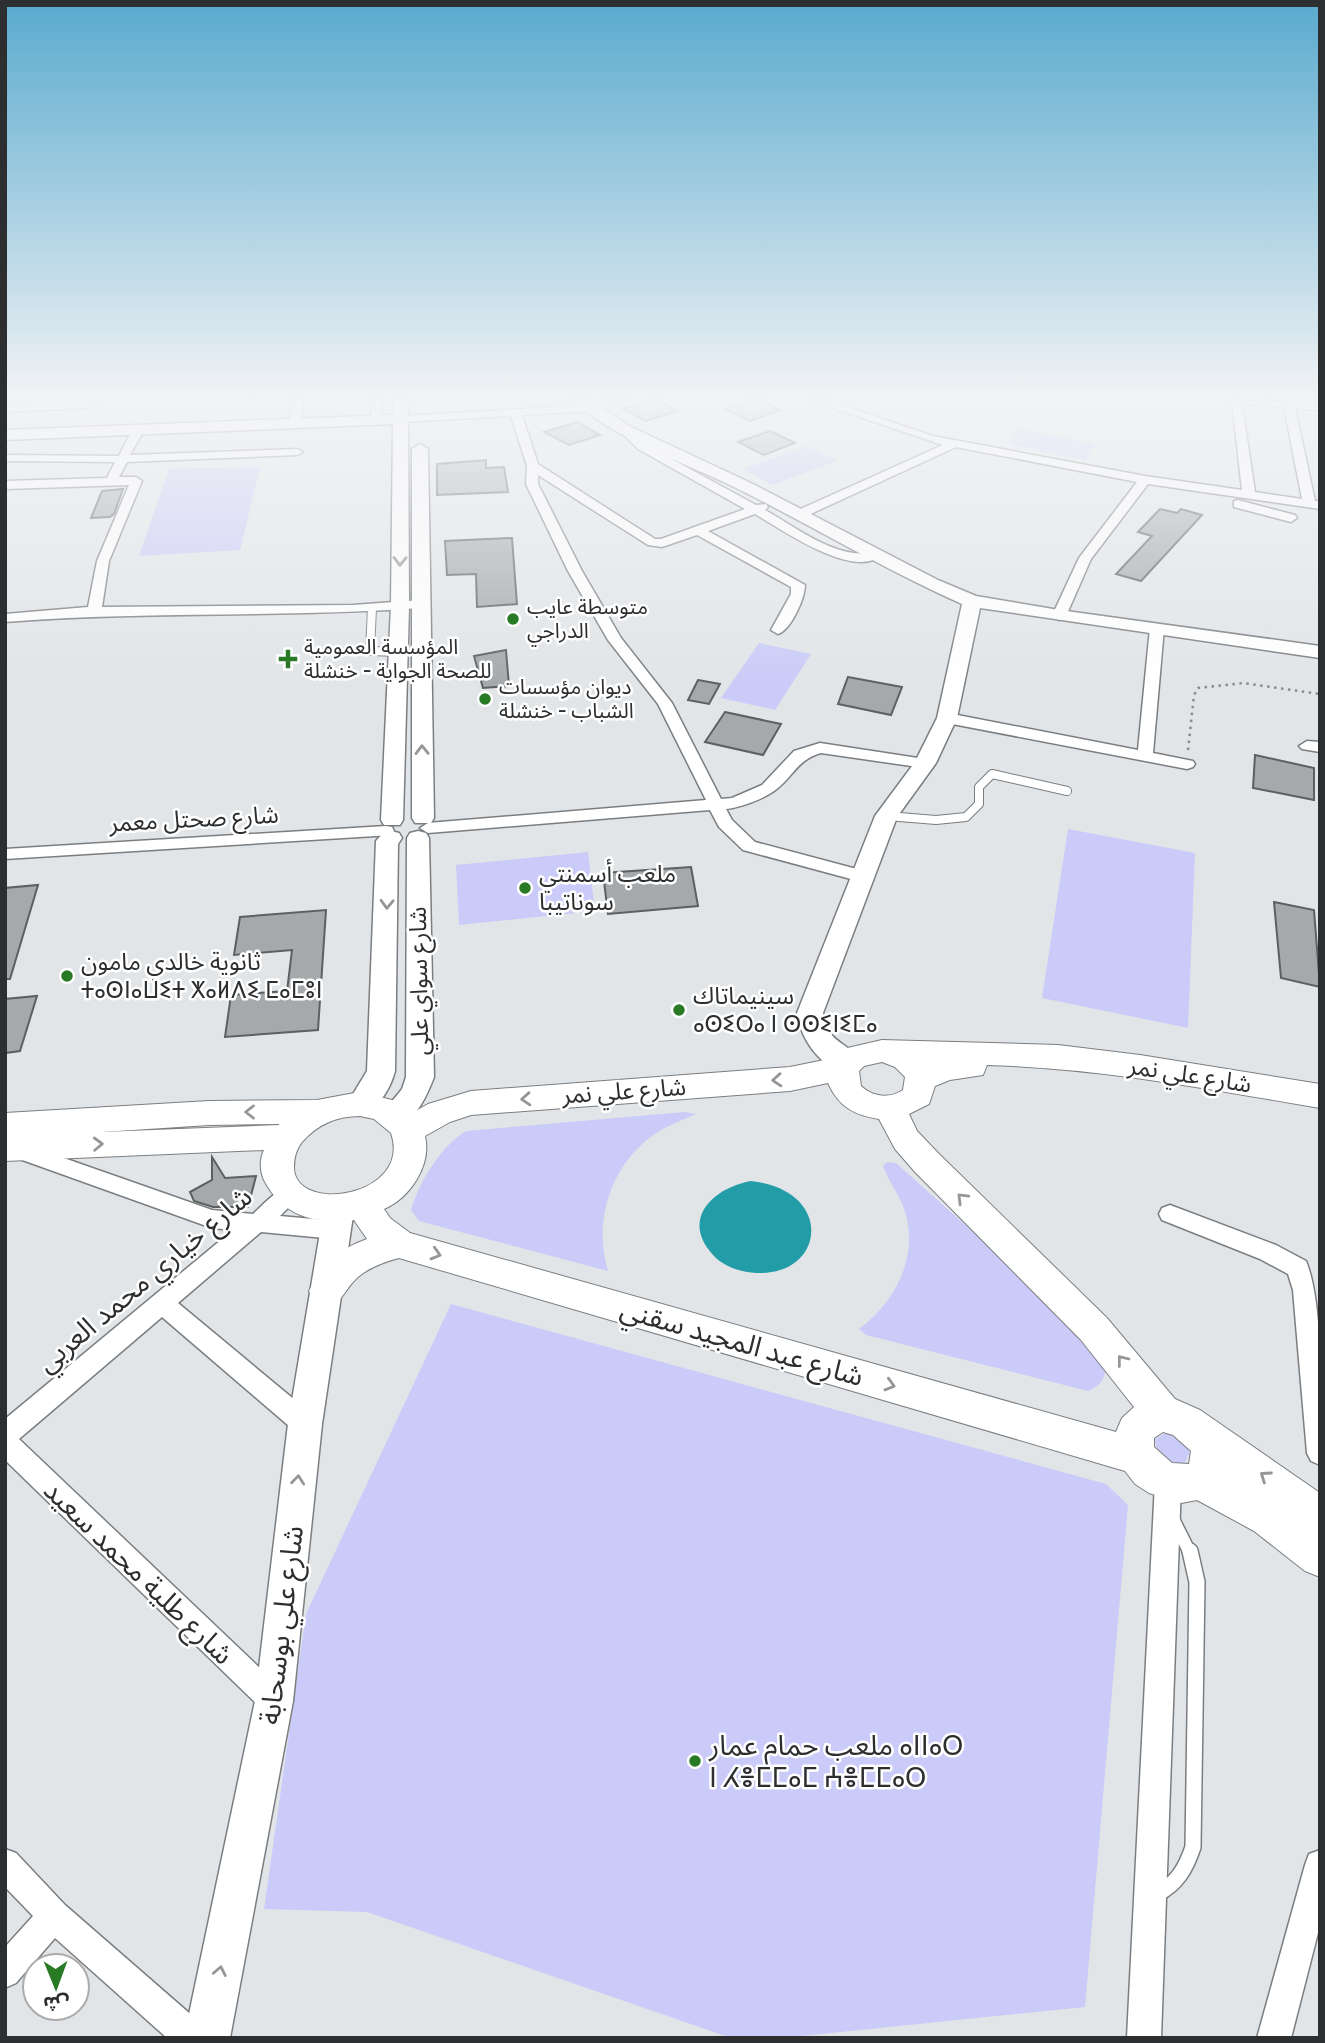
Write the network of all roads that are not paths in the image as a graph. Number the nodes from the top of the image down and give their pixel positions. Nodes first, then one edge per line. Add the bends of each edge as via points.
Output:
1 (130, 495) edge
2 (410, 495) edge
3 (412, 495) edge
4 (538, 495) edge
5 (578, 495) edge
6 (732, 495) edge
7 (762, 495) edge
8 (841, 495) edge
9 (1133, 495) edge
10 (1213, 495) edge
11 (1251, 495) edge
12 (776, 502) junction
13 (1314, 504) edge
14 (757, 509) junction
15 (800, 514) junction
16 (1291, 518) dead end
17 (699, 531) junction
18 (874, 556) junction
19 (972, 601) junction
20 (421, 604) junction
21 (400, 606) junction
22 (372, 608) junction
23 (94, 611) junction
24 (1059, 616) junction
25 (5, 618) edge
26 (1157, 628) junction
27 (778, 630) dead end
28 (398, 652) junction
29 (1320, 652) edge
30 (947, 718) junction
31 (1145, 754) junction
32 (925, 763) junction
33 (1187, 764) road end
34 (1066, 791) dead end
35 (718, 804) junction
36 (886, 816) junction
37 (423, 828) junction
38 (390, 830) junction
39 (5, 854) edge
40 (862, 876) junction
41 (864, 1058) junction
42 (921, 1079) junction
43 (1320, 1096) edge
44 (361, 1104) junction
45 (890, 1109) junction
46 (318, 1112) junction
47 (1320, 1114) edge
48 (401, 1123) junction
49 (285, 1137) junction
50 (7, 1140) edge
51 (290, 1195) junction
52 (345, 1214) junction
53 (1170, 1214) dead end
54 (254, 1224) junction
55 (399, 1244) junction
56 (327, 1291) junction
57 (163, 1304) junction
58 (1163, 1414) junction
59 (305, 1424) junction
60 (1200, 1432) junction
61 (5, 1435) edge
62 (5, 1443) edge
63 (1320, 1453) edge
64 (1137, 1456) junction
65 (1179, 1491) junction
66 (1320, 1517) edge
67 (1320, 1556) edge
68 (274, 1700) junction
69 (5, 1864) edge
70 (1320, 1865) edge
71 (1150, 1897) junction
72 (54, 1916) junction
73 (5, 1972) edge
74 (192, 2038) edge
75 (207, 2038) edge
76 (1144, 2038) edge
77 (1273, 2038) edge

1 - 23 street via 103,561
2 -> 21 main road, شارع سواي علي
3 - 20 main road, شارع سواي علي
4 - 35 street via 615,640 665,703
5 - 17 street via 652,542
6 - 14 street
7 - 12 main road
8 - 15 street
9 - 24 street via 1085,558
10 - 16 street
11 - 13 street
12 - 14 street
12 - 15 main road
14 - 17 street
14 - 18 street via 833,552 862,559
15 - 18 main road
17 - 27 street via 798,585 798,594
18 - 19 main road
19 - 24 main road
19 - 30 main road
20 - 21 street
37 -> 20 main road, شارع سواي علي
21 - 22 street
21 - 28 main road, شارع سواي علي
22 - 23 street
22 - 28 lane via 370,651
23 - 25 street
24 - 26 main road
26 - 29 main road
26 - 31 street
28 - 38 main road, شارع سواي علي
30 - 31 street
30 - 32 main road
31 - 33 street
32 - 35 street via 820,748 800,754 768,788 736,803
32 - 36 main road
34 - 36 lane via 992,774 979,787 979,804 966,817
35 - 37 street
35 - 40 street via 725,823 749,846
36 - 40 main road
37 - 38 main road via 408,815
37 - 48 main road, شارع سواي علي via 420,1077
38 - 39 street, شارع صحتل معمر
38 -> 44 main road, شارع سواي علي via 381,1071
40 - 41 main road via 810,1013 812,1030 826,1049
41 - 42 main road via 911,1063
41 - 43 main road, شارع علي نمر via 1058,1056
41 - 45 main road via 844,1084 856,1100
41 -> 48 main road, شارع علي نمر via 790,1079 471,1103
42 - 45 main road via 918,1096
42 - 47 main road, شارع علي نمر via 962,1068 1066,1071
44 - 46 main road
44 - 48 main road via 385,1110
58 -> 45 main road via 1101,1336 906,1140
46 - 49 main road
46 -> 50 main road via 209,1113
48 - 52 main road via 412,1146 400,1180
50 -> 49 main road
49 - 51 main road via 276,1168
50 - 54 street via 193,1213
51 - 52 main road via 311,1207
51 - 54 street, شارع خياري محمد العربي
52 - 54 street
52 - 55 main road, شارع عبد المجيد سقني via 378,1228
52 - 56 main road, شارع علي بوسحابة
53 - 63 street via 1298,1268
54 - 57 street, شارع خياري محمد العربي
55 - 56 main road via 363,1255 334,1277
55 -> 64 main road, شارع عبد المجيد سقني
56 - 59 main road, شارع علي بوسحابة
57 - 59 street
57 - 61 street, شارع خياري محمد العربي
58 - 60 main road via 1183,1419
58 - 64 main road via 1137,1427
68 -> 59 main road, شارع علي بوسحابة
60 - 65 main road via 1211,1450 1210,1468
66 -> 60 main road
62 - 68 street, شارع طلية محمد سعيد
64 - 65 main road via 1150,1472
65 - 67 main road via 1268,1517
65 - 71 street
65 - 71 lane via 1197,1582 1193,1847 1178,1879
75 -> 68 main road, شارع علي بوسحابة
69 - 72 street
70 - 77 street
71 - 76 street
72 - 73 street
72 - 74 street

